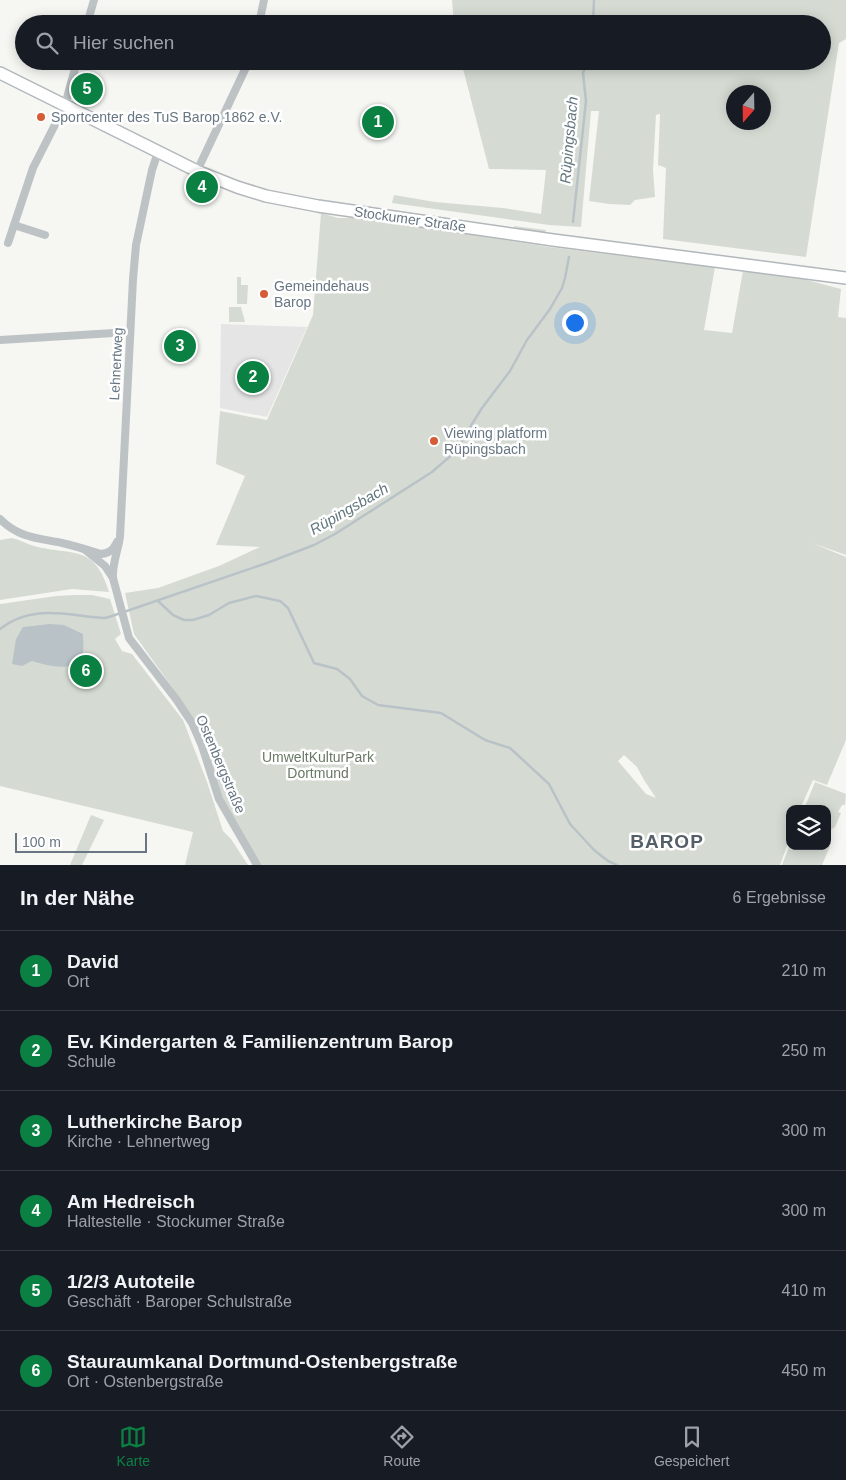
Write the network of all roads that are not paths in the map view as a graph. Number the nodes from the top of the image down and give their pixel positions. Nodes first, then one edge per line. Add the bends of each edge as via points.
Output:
1 (94, 0) edge
2 (264, 0) edge
3 (90, 15) edge
4 (260, 15) edge
5 (75, 70) edge
6 (245, 70) edge
7 (0, 73) edge
8 (65, 105) junction
9 (158, 152) junction
10 (198, 172) junction
11 (14, 225) junction
12 (44, 234) dead end
13 (8, 243) dead end
14 (846, 278) edge
15 (130, 332) junction
16 (0, 340) edge
17 (0, 519) edge
18 (120, 537) junction
19 (84, 549) junction
20 (113, 578) junction
21 (257, 865) edge

1 - 3 street
2 - 4 street
5 - 8 street
6 - 10 street
7 - 8 main road, Stockumer Straße
8 - 9 main road, Stockumer Straße
8 - 11 street via 33,168
9 - 10 main road, Stockumer Straße
9 - 15 street, Lehnertweg via 136,245
10 - 14 main road, Stockumer Straße via 246,190 318,206
11 - 12 street
11 - 13 street
15 - 16 street
15 - 18 street, Lehnertweg
17 - 19 street, Ostenbergstraße via 24,536
18 - 19 street, Ostenbergstraße via 114,549 107,553
18 - 20 street, Lehnertweg via 112,567
19 - 20 street, Ostenbergstraße via 105,566
20 - 21 street, Ostenbergstraße via 129,638 192,723 219,799

